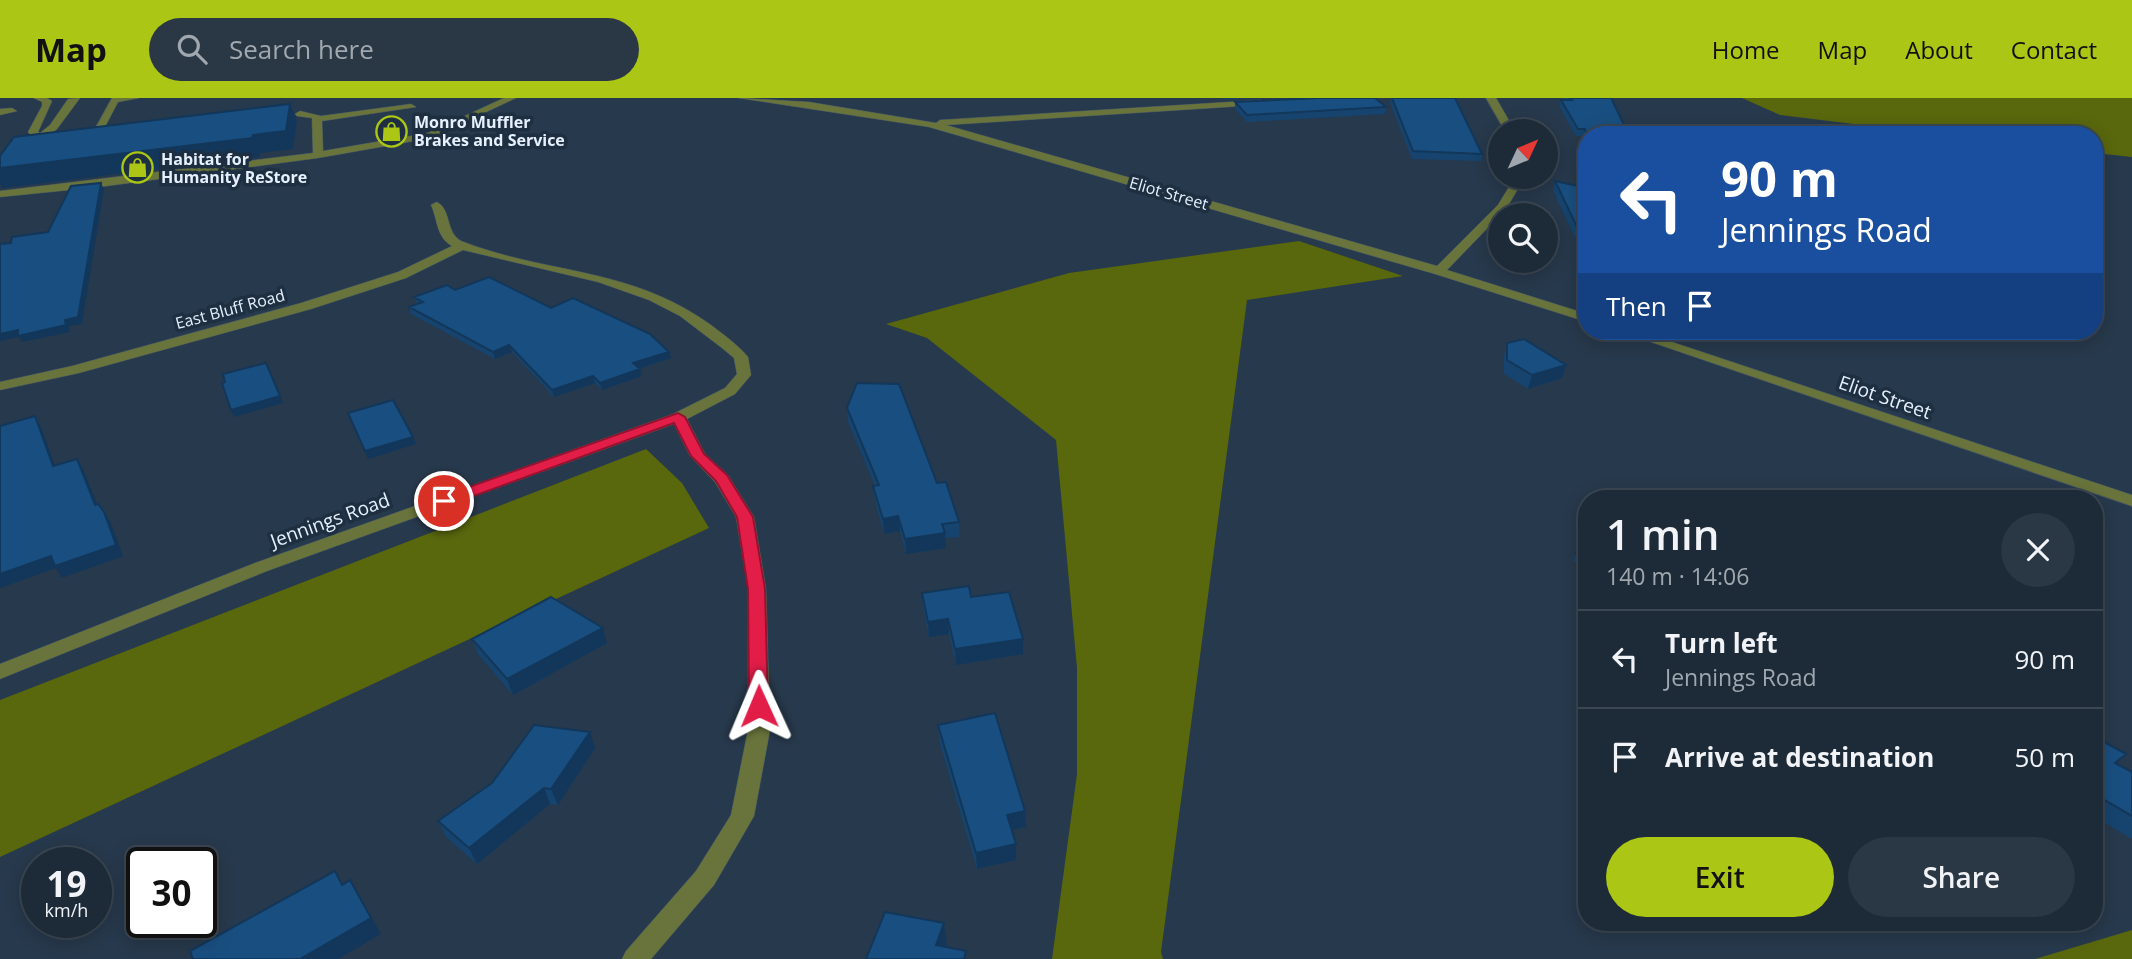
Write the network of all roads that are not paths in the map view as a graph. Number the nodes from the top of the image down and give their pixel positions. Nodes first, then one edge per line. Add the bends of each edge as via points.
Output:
1 (39, 98) edge
2 (75, 98) edge
3 (134, 98) edge
4 (511, 98) edge
5 (744, 98) edge
6 (1480, 98) edge
7 (1491, 98) edge
8 (1268, 102) edge
9 (411, 107) dead end
10 (12, 111) dead end
11 (0, 112) edge
12 (286, 115) edge
13 (317, 119) junction
14 (1503, 119) edge
15 (930, 124) junction
16 (108, 137) edge
17 (95, 138) junction
18 (83, 140) edge
19 (318, 155) junction
20 (1513, 189) edge
21 (0, 194) edge
22 (437, 205) dead end
23 (461, 246) junction
24 (1439, 271) junction
25 (1578, 315) edge
26 (1653, 340) edge
27 (0, 386) edge
28 (678, 417) junction
29 (2099, 490) edge
30 (2103, 491) edge
31 (2132, 501) edge
32 (0, 672) edge
33 (635, 959) edge

1 - 2 street via 47,101 47,106 33,132 35,144 51,131
3 - 17 street via 115,100
4 - 19 street via 431,135
5 - 15 street, Eliot Street
6 - 7 street
7 - 14 street
8 - 15 street
9 - 13 street
10 - 11 street
12 - 13 street via 300,110
13 - 19 street
15 - 24 street, Eliot Street
16 - 17 street
17 - 18 street
19 - 21 street
20 - 24 street
22 - 23 street via 444,216 444,231
23 - 27 street, East Bluff Road via 402,275 306,306
23 - 28 street, Jennings Road via 618,283 691,314 713,331 741,357 744,375 730,391
24 - 25 street, Eliot Street
26 - 29 street, Eliot Street
28 - 32 street, Jennings Road via 261,567
28 - 33 street via 698,456 722,479 745,517 757,589 759,730 742,816 705,878
30 - 31 street, Eliot Street

